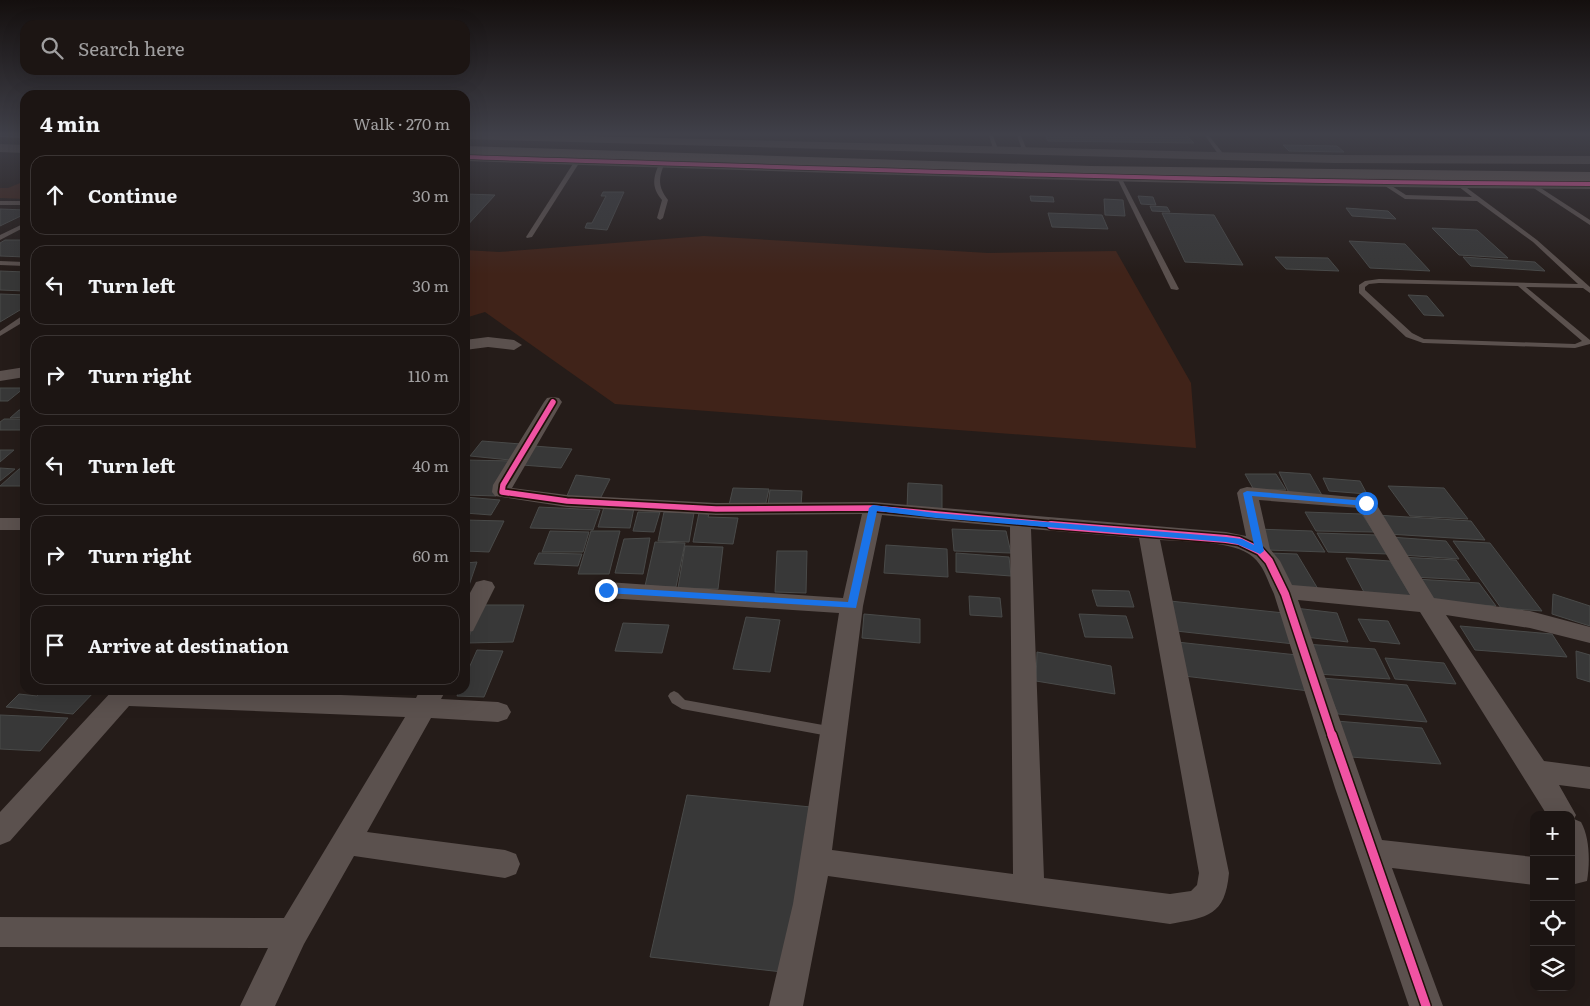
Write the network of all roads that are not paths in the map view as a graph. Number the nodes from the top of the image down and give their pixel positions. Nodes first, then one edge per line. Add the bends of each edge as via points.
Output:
1 (565, 180) edge
2 (655, 180) edge
3 (1119, 180) edge
4 (1343, 180) edge
5 (1384, 183) junction
6 (1458, 184) junction
7 (1531, 184) junction
8 (1590, 184) edge
9 (1478, 199) junction
10 (0, 203) edge
11 (20, 203) edge
12 (660, 218) dead end
13 (1590, 223) edge
14 (20, 228) edge
15 (9, 234) junction
16 (20, 234) edge
17 (529, 237) dead end
18 (0, 238) edge
19 (0, 263) edge
20 (20, 264) edge
21 (1520, 285) junction
22 (1587, 288) edge
23 (1175, 289) dead end
24 (20, 321) edge
25 (0, 334) edge
26 (470, 344) edge
27 (514, 345) dead end
28 (553, 402) dead end
29 (873, 508) junction
30 (1020, 522) junction
31 (0, 524) edge
32 (20, 524) edge
33 (1148, 533) junction
34 (1260, 551) junction
35 (484, 587) dead end
36 (606, 590) dead end
37 (1284, 592) junction
38 (1427, 605) junction
39 (852, 606) junction
40 (470, 615) edge
41 (1590, 635) edge
42 (123, 695) edge
43 (226, 695) edge
44 (674, 696) dead end
45 (428, 699) edge
46 (498, 712) dead end
47 (835, 732) junction
48 (1536, 771) junction
49 (1590, 778) edge
50 (1560, 811) edge
51 (0, 832) edge
52 (1575, 839) edge
53 (346, 842) junction
54 (1371, 852) junction
55 (816, 861) junction
56 (505, 864) dead end
57 (1530, 871) edge
58 (1575, 871) edge
59 (1029, 890) junction
60 (0, 932) edge
61 (293, 934) junction
62 (257, 1006) edge
63 (786, 1006) edge
64 (1426, 1006) edge

1 - 17 lane
2 - 12 lane via 657,192 665,200
3 - 23 lane
4 - 5 street
5 - 6 street
5 - 9 lane via 1405,197
6 - 7 street
6 - 9 lane
7 - 8 street
7 - 13 lane
9 - 22 lane via 1535,242
10 - 11 lane
14 - 15 lane
15 - 16 lane
15 - 18 lane
19 - 20 lane
21 - 21 lane via 1588,342 1575,346 1422,341 1409,335 1362,291 1361,286 1378,280
21 - 22 lane
24 - 25 lane
26 - 27 street via 488,342
28 - 29 street via 503,485 502,492 568,501 716,509
29 - 30 street
29 - 39 street
30 - 33 street
30 - 59 street
31 - 32 street
33 - 34 street via 1239,541
33 - 59 street via 1214,873 1212,892 1199,904 1170,909
34 - 37 street via 1269,561
34 - 38 street via 1247,493 1366,503
35 - 40 street
36 - 39 street
37 - 38 street via 1334,594
37 - 54 street
38 - 41 street via 1540,620
38 - 48 street
39 - 47 street
42 - 51 street
43 - 45 street
44 - 47 lane via 682,704
45 - 46 street
45 - 53 street
47 - 55 street
48 - 49 street
48 - 50 street
52 - 58 street via 1584,856
53 - 56 street
53 - 61 street
54 - 57 street
54 - 64 street
55 - 59 street
55 - 63 street
60 - 61 street
61 - 62 street

